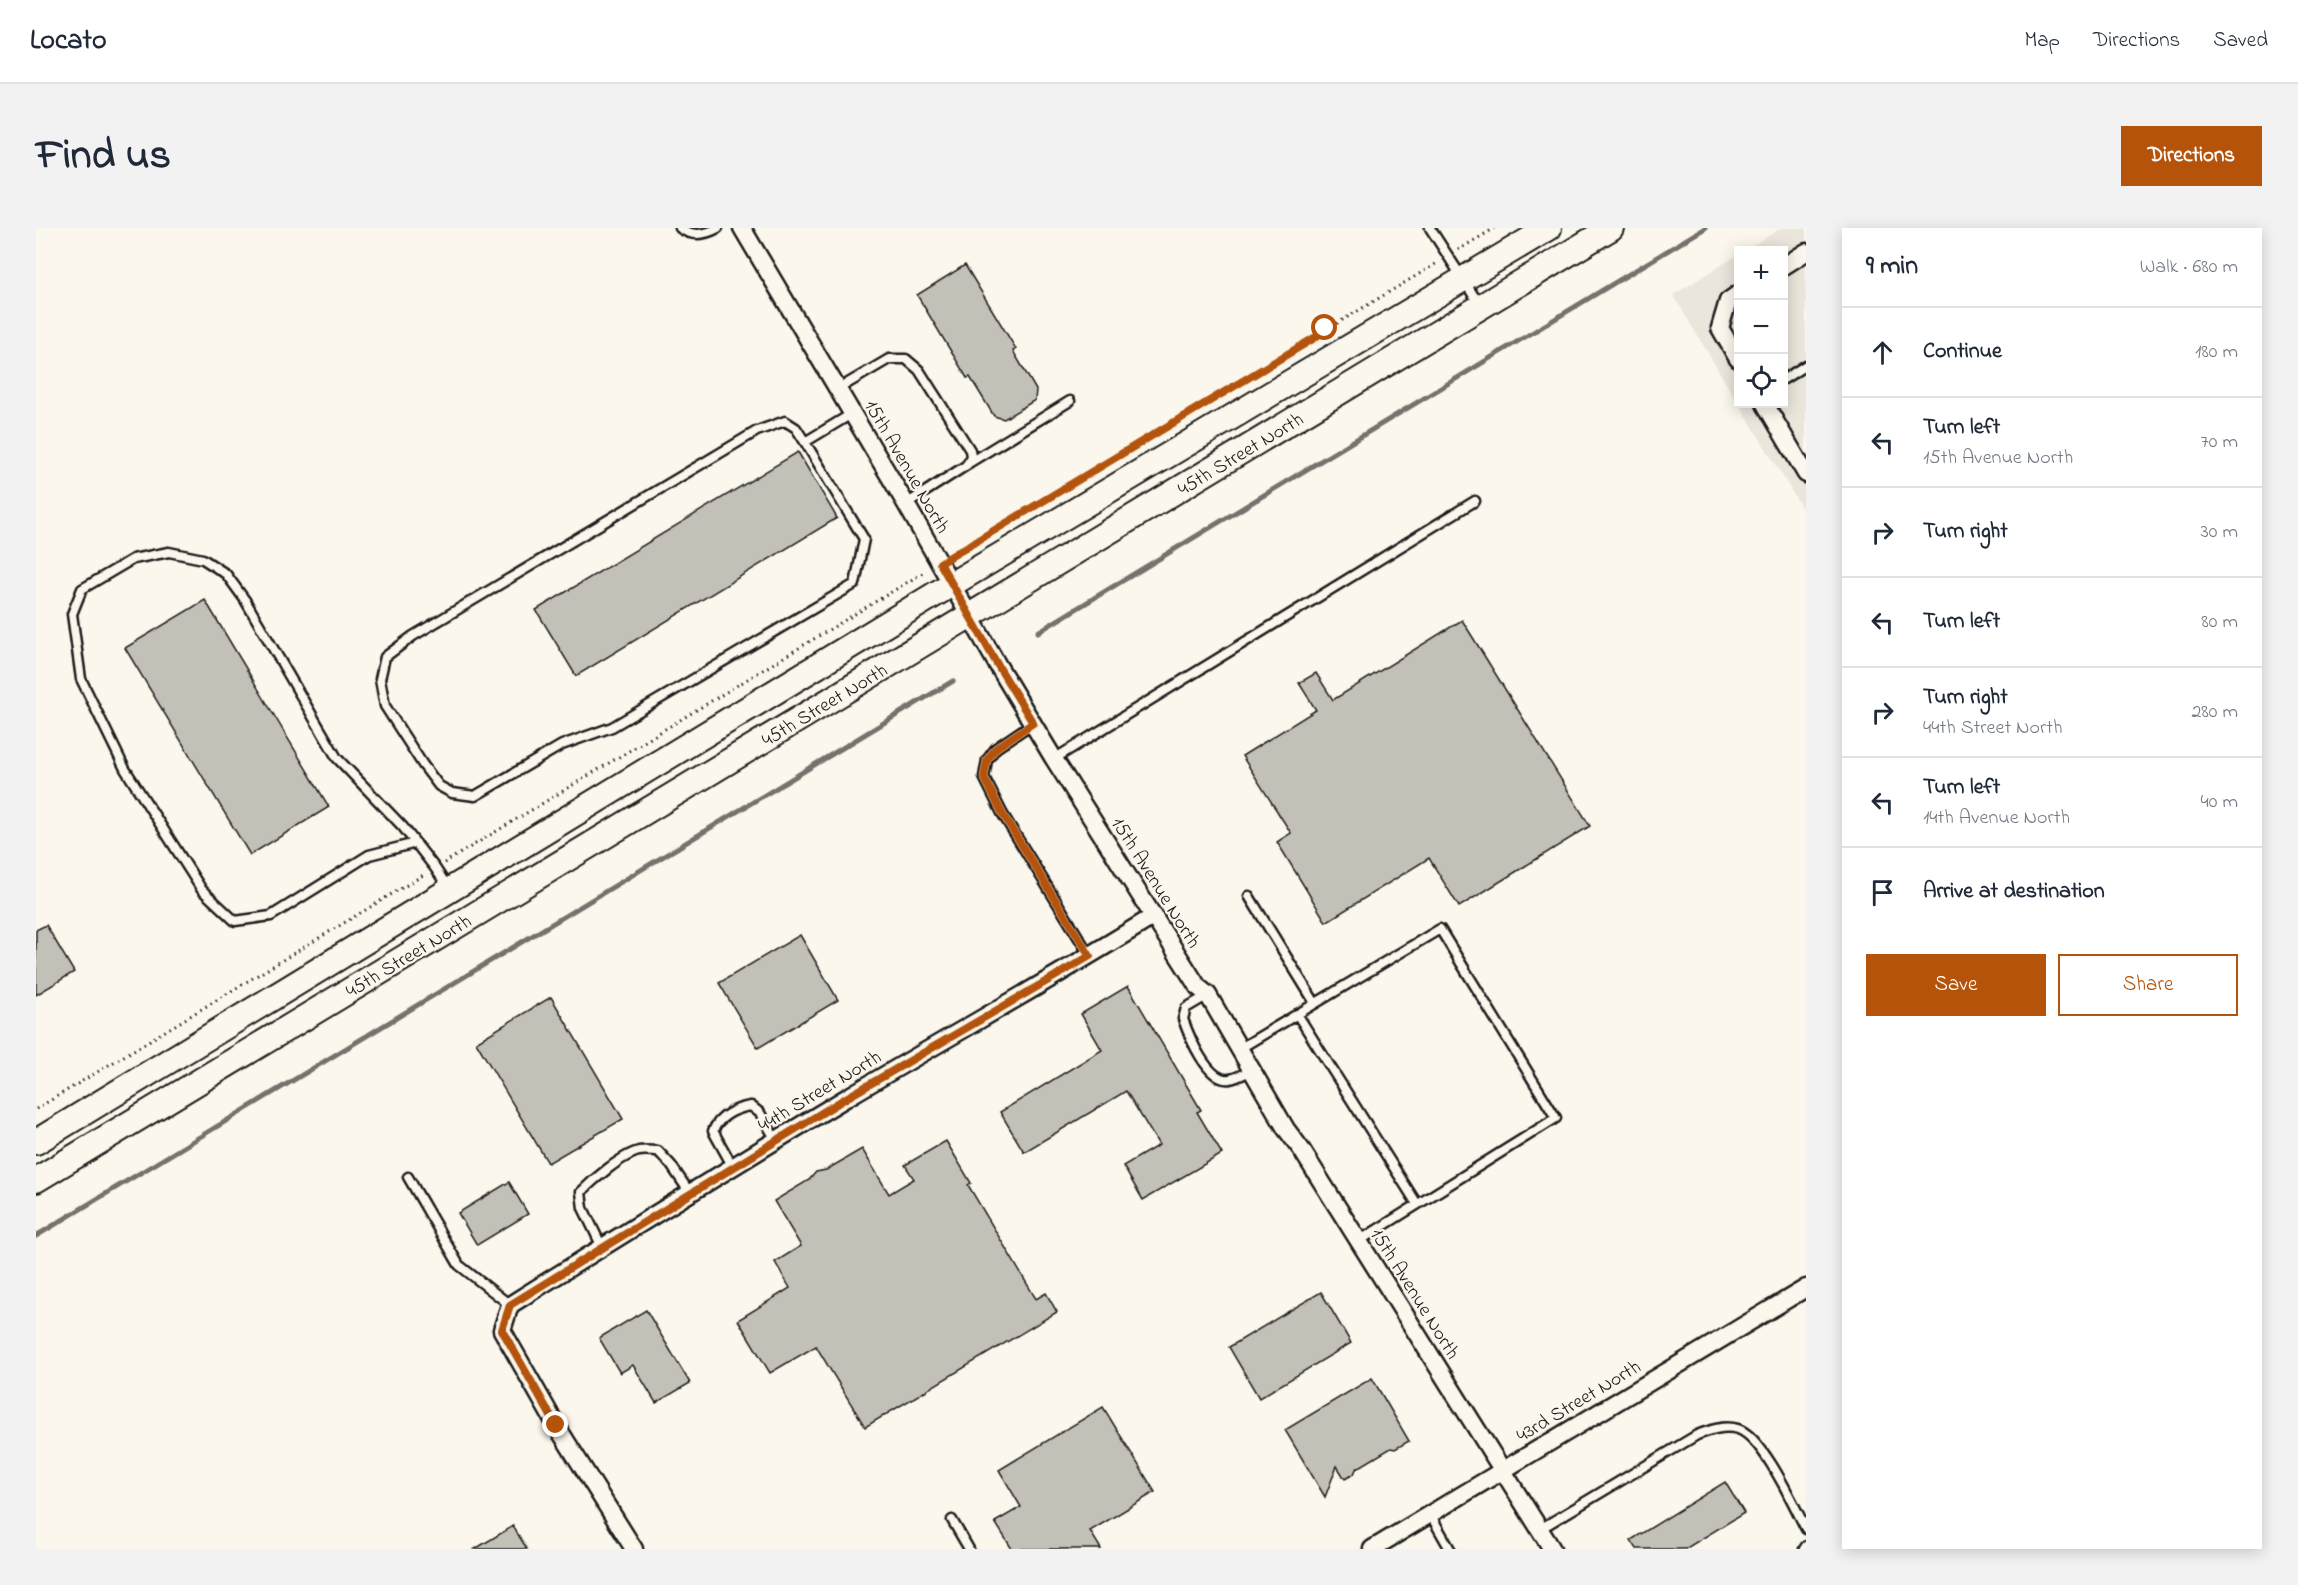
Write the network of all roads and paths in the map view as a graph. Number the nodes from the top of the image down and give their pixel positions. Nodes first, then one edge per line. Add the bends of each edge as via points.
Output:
1 (680, 228) edge
2 (718, 228) edge
3 (742, 228) edge
4 (1430, 228) edge
5 (1495, 228) edge
6 (1549, 228) edge
7 (1611, 228) edge
8 (1806, 252) edge
9 (1448, 256) junction
10 (1788, 263) edge
11 (1463, 279) junction
12 (1734, 297) edge
13 (1480, 307) junction
14 (1735, 354) edge
15 (1806, 365) edge
16 (1788, 376) edge
17 (838, 389) junction
18 (1070, 402) dead end
19 (1767, 408) edge
20 (853, 413) junction
21 (805, 442) junction
22 (967, 465) junction
23 (1806, 474) edge
24 (1474, 501) dead end
25 (906, 504) junction
26 (940, 563) junction
27 (952, 584) junction
28 (970, 615) junction
29 (1033, 723) junction
30 (1054, 759) junction
31 (416, 843) junction
32 (435, 868) junction
33 (449, 889) junction
34 (1249, 896) dead end
35 (1154, 916) junction
36 (1090, 956) junction
37 (1208, 995) junction
38 (1315, 1003) junction
39 (1297, 1014) junction
40 (1238, 1050) junction
41 (1252, 1070) junction
42 (36, 1109) edge
43 (776, 1140) junction
44 (36, 1142) edge
45 (733, 1167) junction
46 (408, 1177) dead end
47 (36, 1180) edge
48 (690, 1194) junction
49 (1417, 1204) junction
50 (1359, 1241) junction
51 (603, 1247) junction
52 (1806, 1288) edge
53 (510, 1305) junction
54 (1503, 1470) junction
55 (1430, 1515) junction
56 (952, 1520) dead end
57 (1540, 1528) junction
58 (1806, 1529) edge
59 (634, 1549) edge
60 (969, 1549) edge
61 (1371, 1549) edge
62 (1450, 1549) edge
63 (1552, 1549) edge

1 - 2 lane via 699,234
3 - 17 street, 15th Avenue North
4 - 9 lane
5 - 9 path
6 - 11 main road, 45th Street North
7 - 13 main road, 45th Street North
8 - 10 street
9 - 11 lane
9 - 26 path
11 - 13 lane
11 - 27 main road, 45th Street North
12 - 14 street via 1728,301 1720,328
13 - 28 main road, 45th Street North
15 - 16 lane
17 - 20 street, 15th Avenue North
17 - 22 lane via 889,359 906,359 919,370 970,450
18 - 22 lane
19 - 23 street
20 - 21 lane
20 - 25 street, 15th Avenue North
21 - 21 lane via 864,539 855,584 612,727 562,745 475,796 452,793 439,786 385,706 380,679 385,657 413,636 757,431 785,421 796,428
22 - 25 lane
24 - 30 lane
25 - 26 street, 15th Avenue North
26 - 27 street, 15th Avenue North
26 - 32 path
27 - 28 street, 15th Avenue North
27 - 33 main road, 45th Street North
28 - 29 street, 15th Avenue North
28 - 47 main road, 45th Street North
29 - 30 street, 15th Avenue North
29 - 36 lane via 996,748 987,760 984,777
30 - 35 street, 15th Avenue North
31 - 31 lane via 337,758 226,574 203,559 169,552 134,559 82,589 72,614 81,679 125,769 202,890 234,921 271,916 369,855
31 - 32 lane
32 - 33 lane
32 - 42 path
33 - 44 main road, 45th Street North
34 - 38 lane
35 - 36 street, 44th Street North
35 - 37 street, 15th Avenue North via 1198,987
36 - 43 street, 44th Street North
37 - 40 street, 15th Avenue North
37 - 41 lane via 1186,1008 1183,1019 1203,1061 1220,1078 1229,1079
38 - 39 lane
38 - 49 lane via 1440,929 1556,1118
39 - 40 lane
39 - 49 lane
40 - 41 street, 15th Avenue North
41 - 50 street, 15th Avenue North
43 - 45 street, 44th Street North
43 - 45 lane via 752,1106 741,1107 717,1122 713,1131
45 - 48 street, 44th Street North
46 - 53 lane via 459,1265
48 - 51 street, 44th Street North
48 - 51 lane via 658,1150 638,1151 620,1161 581,1192 583,1208
49 - 50 lane
50 - 54 street, 15th Avenue North
51 - 53 street, 44th Street North
52 - 54 street, 43rd Street North
53 - 59 street via 502,1330
54 - 55 street, 43rd Street North
54 - 57 street, 15th Avenue North
55 - 61 street, 43rd Street North
55 - 62 lane
56 - 60 lane
57 - 58 lane via 1697,1435 1726,1427 1740,1429 1754,1439
57 - 63 street, 15th Avenue North

